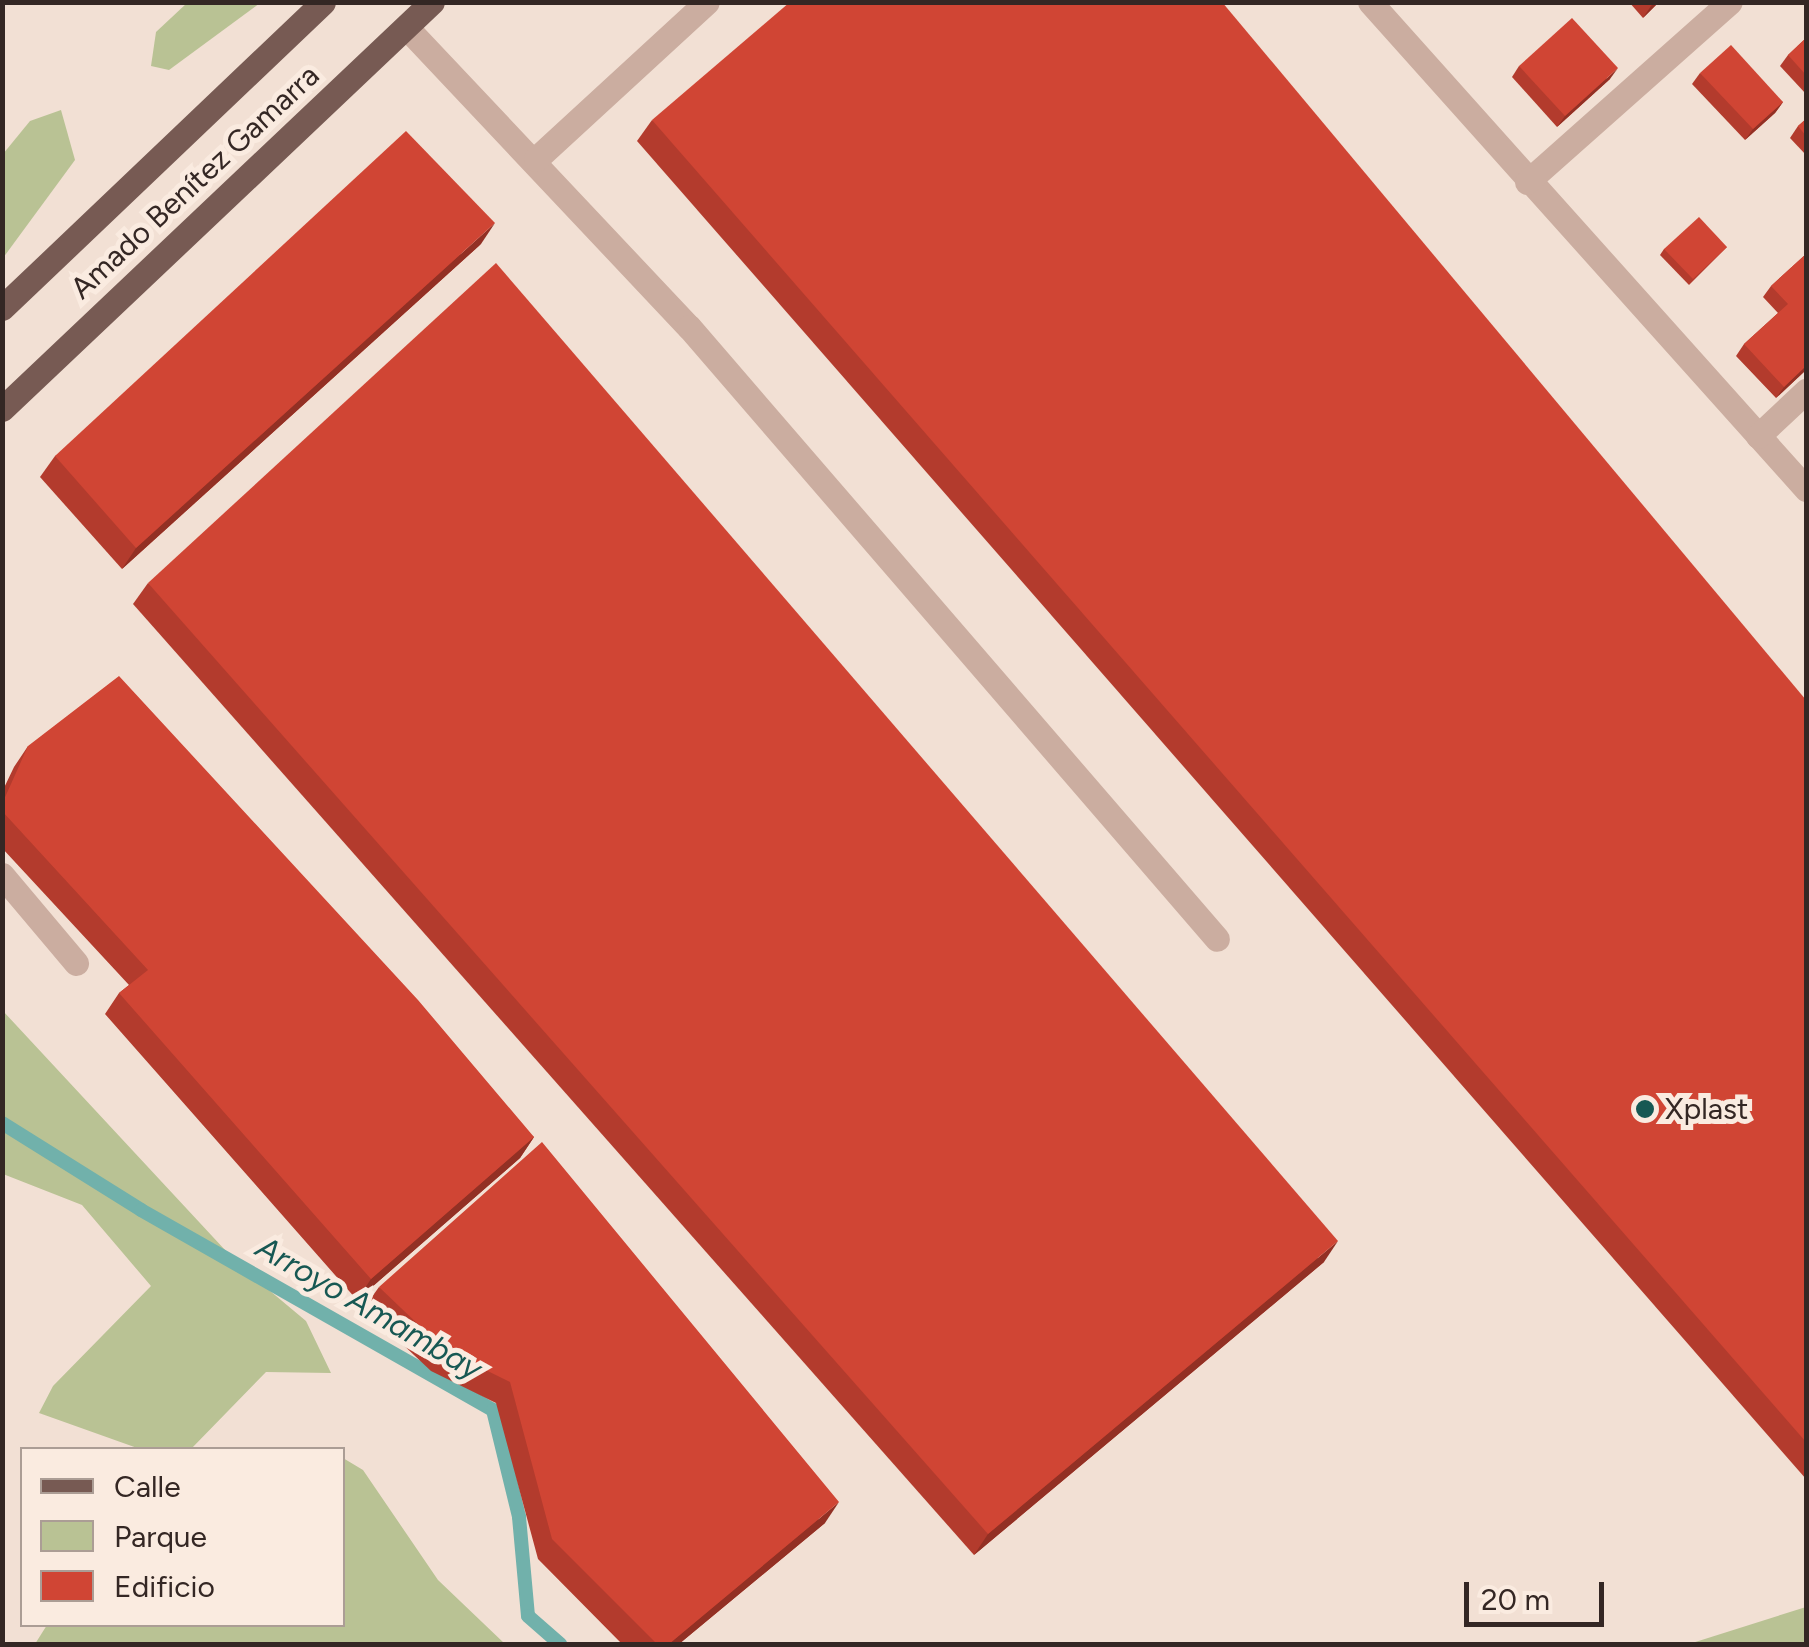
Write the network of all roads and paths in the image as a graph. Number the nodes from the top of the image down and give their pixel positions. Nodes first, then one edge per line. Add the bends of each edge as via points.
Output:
1 (324, 2) edge
2 (432, 2) edge
3 (707, 2) edge
4 (1370, 2) edge
5 (1730, 2) edge
6 (406, 27) junction
7 (536, 159) junction
8 (1527, 182) junction
9 (2, 308) edge
10 (1806, 391) edge
11 (2, 408) edge
12 (1758, 436) junction
13 (1806, 489) edge
14 (2, 875) edge
15 (1217, 940) dead end
16 (76, 963) dead end

1 - 9 main road, Amado Benítez Gamarra
2 - 6 main road, Amado Benítez Gamarra
3 - 7 street
4 - 8 street
5 - 8 street
6 - 7 street
6 - 11 main road, Amado Benítez Gamarra
7 - 15 street
8 - 12 street
10 - 12 street
12 - 13 street
14 - 16 street

